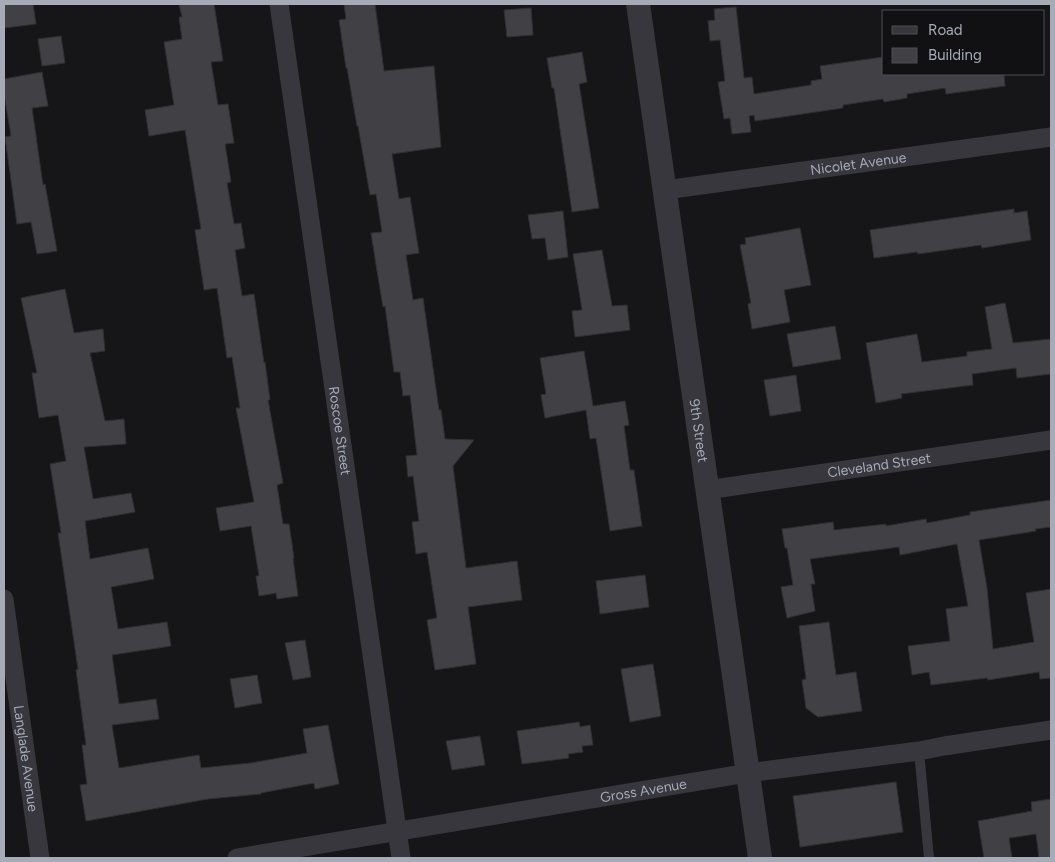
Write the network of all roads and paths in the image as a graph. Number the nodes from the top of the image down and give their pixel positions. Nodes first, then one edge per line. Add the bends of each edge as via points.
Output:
1 (278, 4) edge
2 (638, 4) edge
3 (1051, 137) edge
4 (665, 190) junction
5 (1051, 440) edge
6 (707, 490) junction
7 (4, 599) edge
8 (1051, 730) edge
9 (919, 751) junction
10 (748, 773) junction
11 (397, 831) junction
12 (40, 858) edge
13 (237, 858) edge
14 (401, 858) edge
15 (760, 858) edge
16 (929, 858) edge

1 - 11 street, Roscoe Street
2 - 4 street, 9th Street
3 - 4 street, Nicolet Avenue
4 - 6 street, 9th Street
5 - 6 street, Cleveland Street
6 - 10 street, 9th Street
7 - 12 street, Langlade Avenue
8 - 9 street, Gross Avenue
9 - 10 street, Gross Avenue
9 - 16 lane
10 - 11 street, Gross Avenue
10 - 15 street, 9th Street
11 - 13 street, Gross Avenue
11 - 14 street, Roscoe Street

